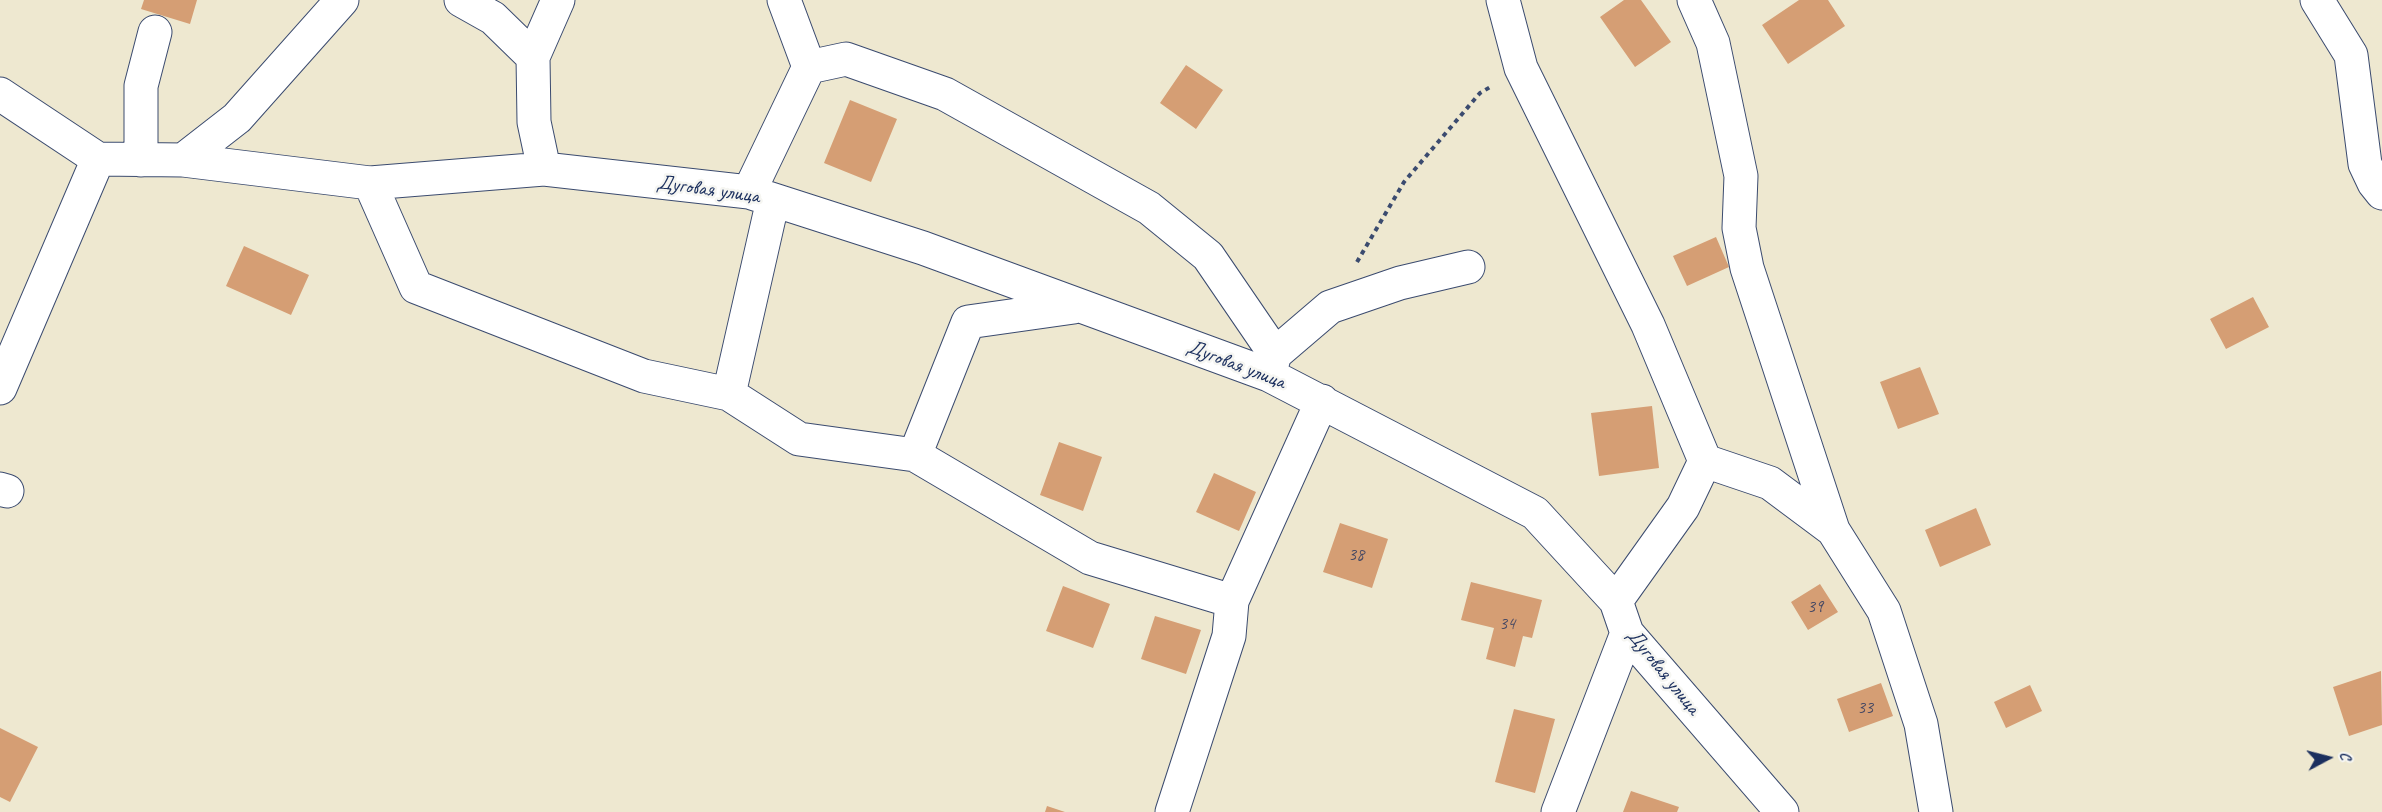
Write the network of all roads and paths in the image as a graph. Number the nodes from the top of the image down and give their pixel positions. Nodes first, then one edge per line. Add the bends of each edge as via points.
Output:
1 (342, 0) edge
2 (461, 0) edge
3 (558, 0) edge
4 (784, 0) edge
5 (1503, 0) edge
6 (1694, 0) edge
7 (2317, 0) edge
8 (155, 32) dead end
9 (533, 57) junction
10 (809, 67) junction
11 (1521, 68) junction
12 (0, 94) edge
13 (98, 159) junction
14 (141, 160) junction
15 (183, 160) junction
16 (544, 169) junction
17 (370, 183) junction
18 (2382, 193) edge
19 (761, 196) junction
20 (1468, 267) dead end
21 (1077, 306) junction
22 (1330, 307) junction
23 (1272, 364) junction
24 (0, 388) edge
25 (729, 394) junction
26 (1322, 401) junction
27 (915, 455) junction
28 (1705, 461) junction
29 (1833, 530) junction
30 (1232, 601) junction
31 (1616, 601) junction
32 (1627, 633) junction
33 (1172, 812) edge
34 (1558, 812) edge
35 (1782, 812) edge
36 (1936, 812) edge

1 - 15 street via 237,118
2 - 9 street via 493,18
3 - 9 street
4 - 10 street
5 - 11 street
6 - 29 street via 1713,43 1741,176 1739,228 1748,268
7 - 18 street via 2351,55 2365,164
8 - 14 street via 141,86
9 - 16 street via 534,122
10 - 19 street
10 - 23 street via 846,59 945,94 1149,208 1208,256
11 - 22 path via 1480,93 1404,182
11 - 28 street via 1648,325
12 - 13 street
13 - 14 street, Дуговая улица
13 - 24 street
14 - 15 street, Дуговая улица
15 - 17 street, Дуговая улица
16 - 17 street, Дуговая улица
16 - 19 street, Дуговая улица
17 - 25 street via 416,287 644,376
19 - 21 street, Дуговая улица via 923,249
19 - 25 street
20 - 22 street via 1400,283
21 - 23 street, Дуговая улица
21 - 27 street via 968,322
22 - 23 street
23 - 26 street, Дуговая улица
25 - 27 street via 800,439
26 - 30 street
26 - 31 street, Дуговая улица via 1535,513
27 - 30 street via 1090,558
28 - 29 street via 1770,483
28 - 31 street via 1683,507
29 - 36 street via 1884,611 1921,724
30 - 33 street via 1228,636
31 - 32 street, Дуговая улица
32 - 34 street
32 - 35 street, Дуговая улица

